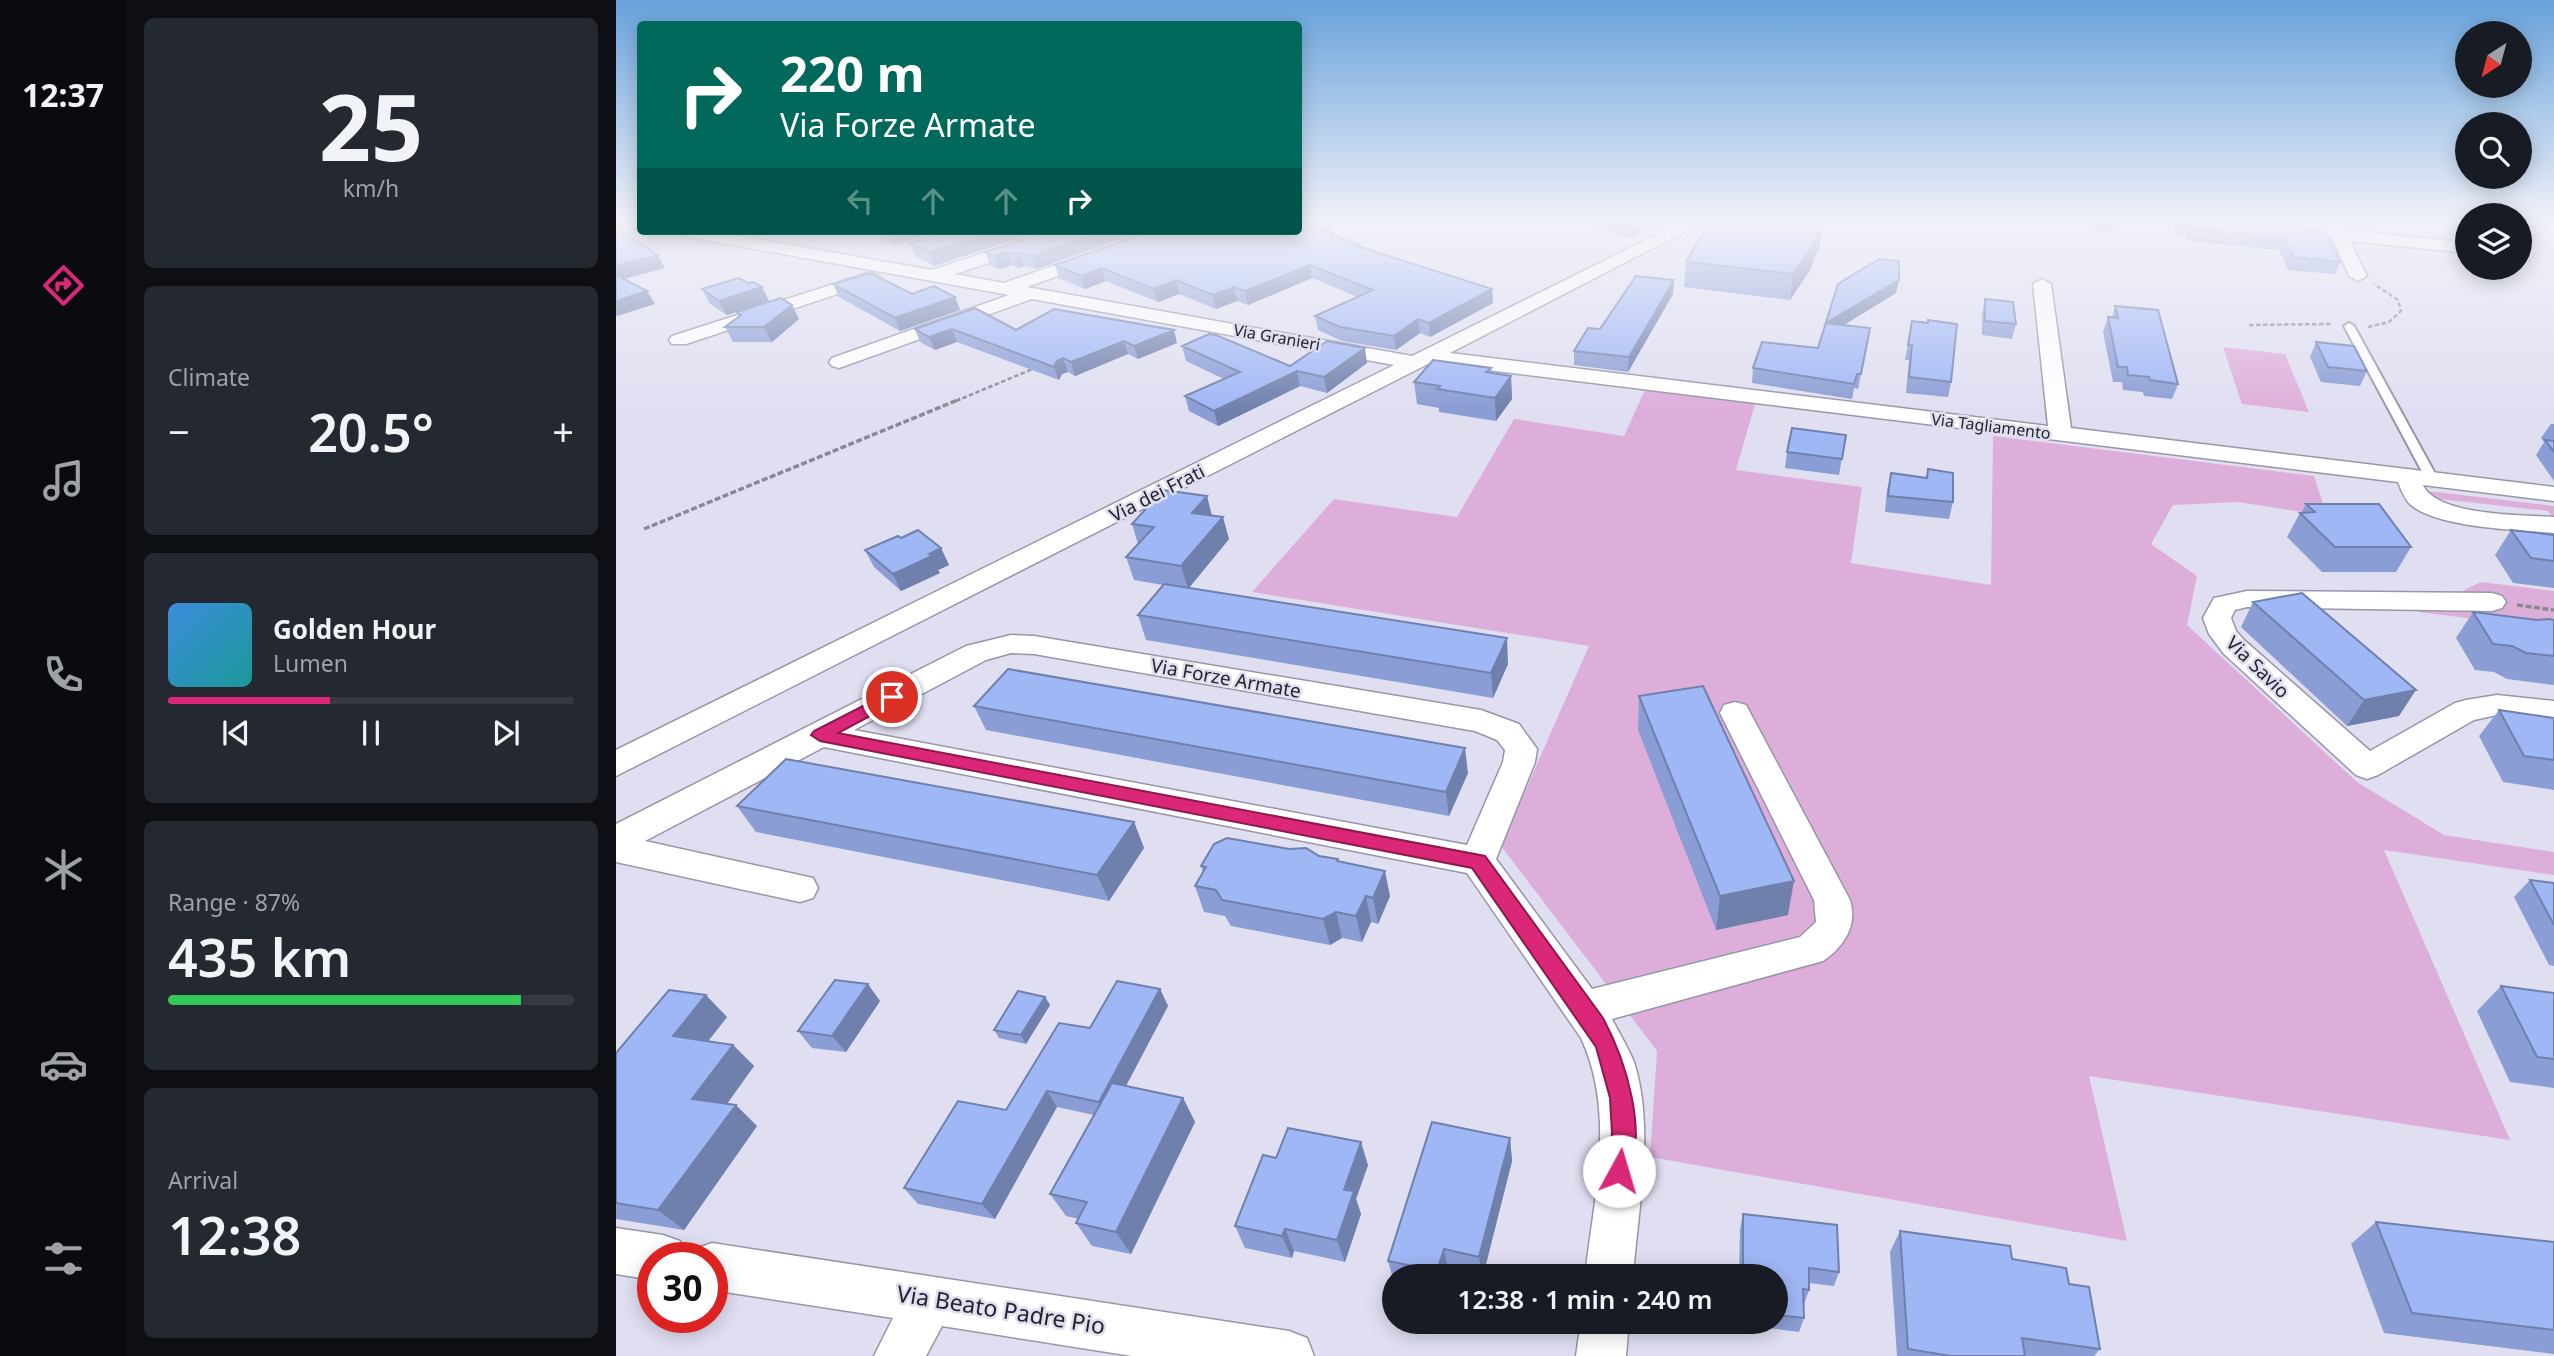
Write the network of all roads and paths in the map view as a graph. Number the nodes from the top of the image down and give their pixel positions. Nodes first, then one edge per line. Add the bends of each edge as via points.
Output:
1 (833, 284) edge
2 (981, 284) edge
3 (1020, 284) edge
4 (1572, 284) edge
5 (2042, 284) dead end
6 (1007, 289) junction
7 (1032, 293) junction
8 (2349, 326) dead end
9 (679, 340) dead end
10 (1422, 360) junction
11 (839, 362) dead end
12 (1044, 364) edge
13 (2060, 434) junction
14 (2419, 478) junction
15 (2554, 495) edge
16 (2554, 526) edge
17 (644, 529) dead end
18 (2492, 602) joint
19 (2554, 610) edge
20 (2554, 712) edge
21 (1735, 713) dead end
22 (820, 735) junction
23 (616, 764) edge
24 (616, 840) edge
25 (616, 848) edge
26 (1478, 861) junction
27 (800, 888) dead end
28 (1583, 1009) junction
29 (616, 1251) edge
30 (637, 1254) edge
31 (1610, 1264) edge
32 (728, 1268) edge
33 (931, 1299) junction
34 (1604, 1334) edge
35 (899, 1356) edge
36 (1289, 1356) edge
37 (1601, 1356) edge

1 - 9 street
2 - 6 street, Via Granieri
3 - 6 street
4 - 10 street, Via dei Frati
5 - 13 street
6 - 7 street, Via Granieri
7 - 10 street, Via Granieri
7 - 11 street
8 - 14 lane
10 - 13 street, Via Tagliamento
10 - 23 street, Via dei Frati
12 - 17 path
13 - 14 street, Via Tagliamento
14 - 15 street, Via Tagliamento
14 - 16 street via 2418,499 2437,508
18 - 19 path
18 - 20 street, Via Savio via 2240,599 2224,604 2217,618 2234,647 2367,767 2466,710 2497,705
21 - 28 street via 1832,900 1836,914 1830,931 1810,950
22 - 24 street
22 - 26 street
22 - 26 street, Via Forze Armate via 968,657 1011,644 1481,721 1508,732 1521,749
25 - 27 street
26 - 28 street
28 - 31 street via 1606,1045 1621,1098 1623,1133
29 - 30 street
32 - 33 street, Via Beato Padre Pio
33 - 35 street
33 - 36 street, Via Beato Padre Pio
34 - 37 street

